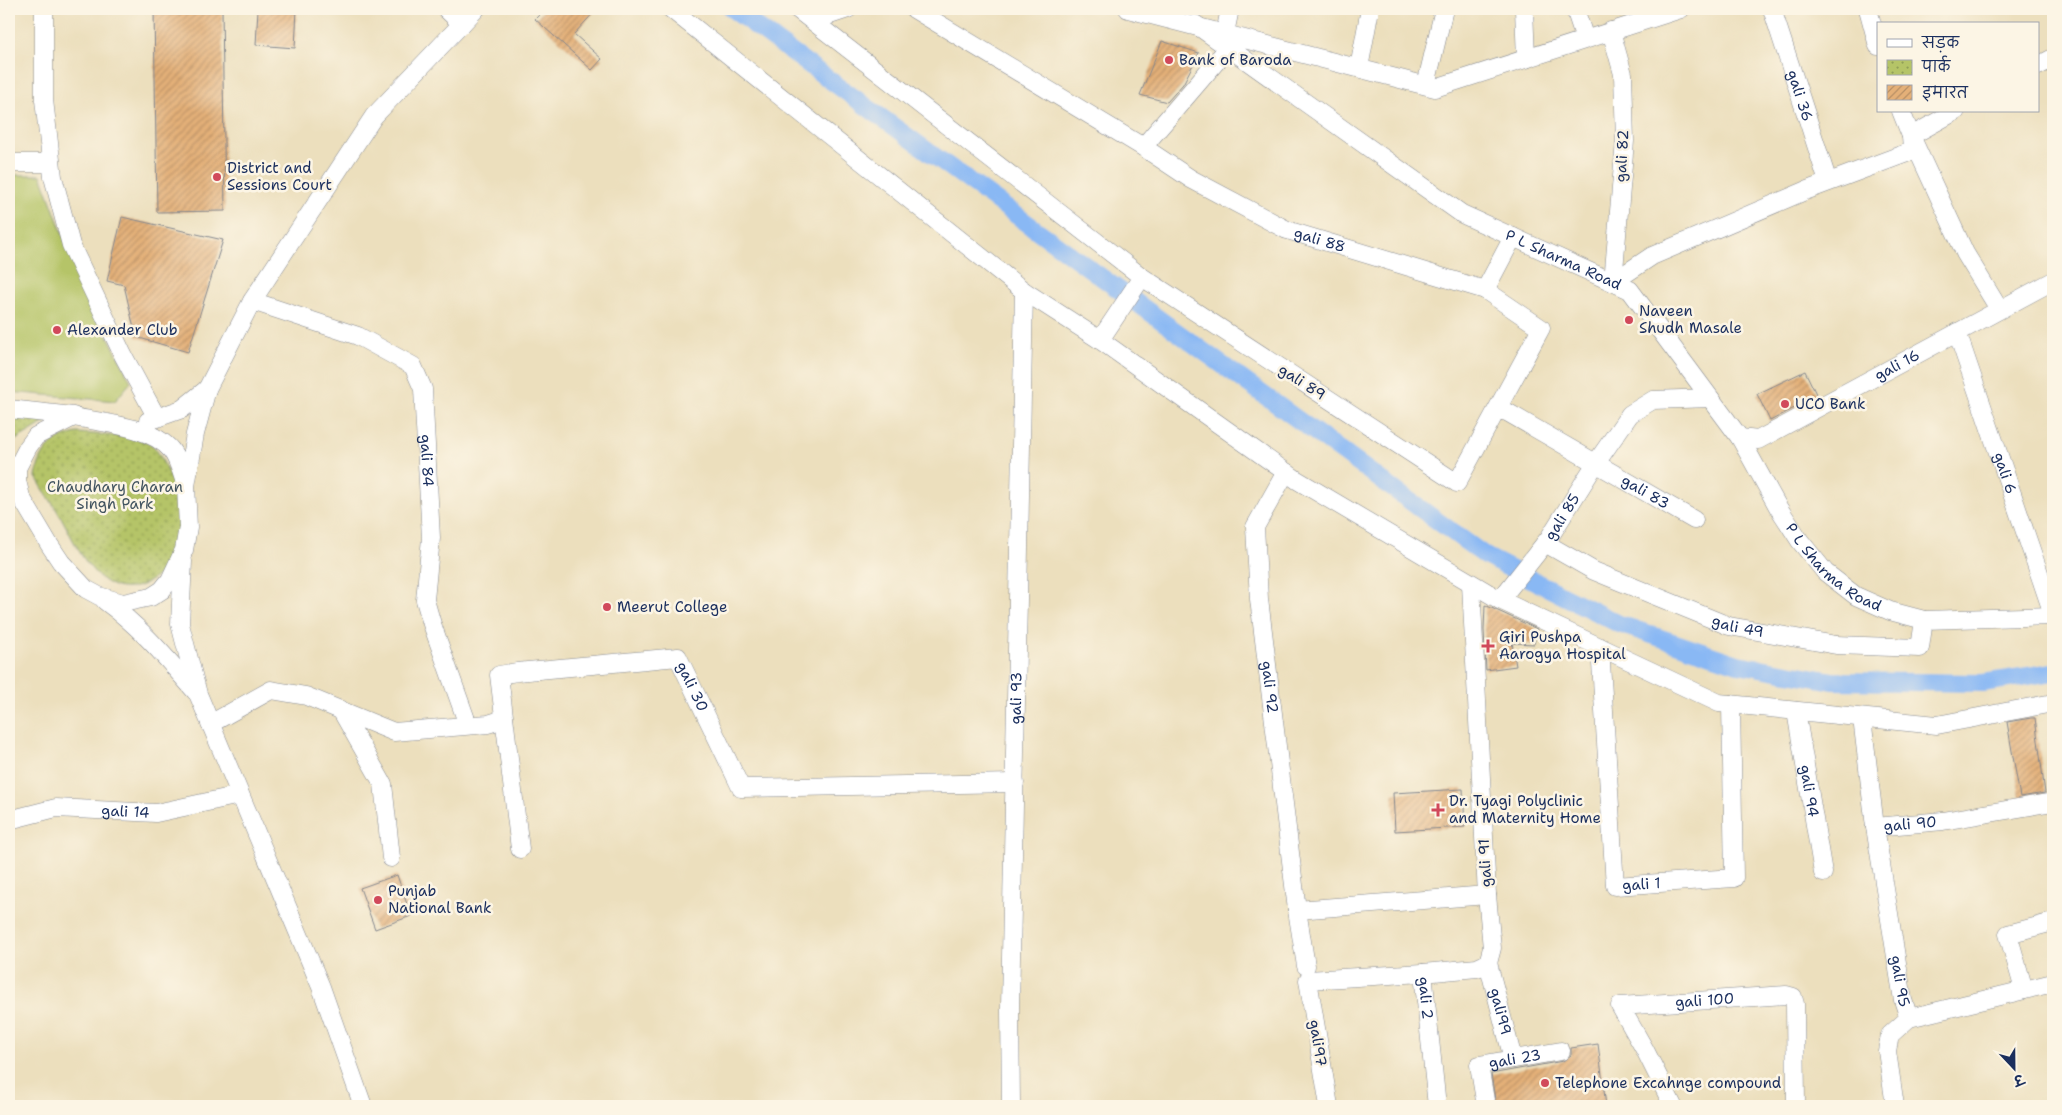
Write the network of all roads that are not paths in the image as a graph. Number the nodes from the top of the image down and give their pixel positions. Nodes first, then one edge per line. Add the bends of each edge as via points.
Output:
1 (44, 9) edge
2 (446, 9) edge
3 (476, 9) edge
4 (671, 9) edge
5 (797, 9) edge
6 (829, 9) edge
7 (848, 9) edge
8 (914, 9) edge
9 (1128, 9) edge
10 (1230, 9) edge
11 (1370, 9) edge
12 (1444, 9) edge
13 (1524, 9) edge
14 (1575, 9) edge
15 (1681, 9) edge
16 (1772, 9) edge
17 (1868, 9) edge
18 (1185, 18) edge
19 (462, 24) junction
20 (1611, 31) junction
21 (1226, 40) junction
22 (1585, 40) junction
23 (1877, 42) edge
24 (1526, 58) junction
25 (2053, 58) edge
26 (2040, 65) edge
27 (1358, 68) junction
28 (1426, 85) junction
29 (1901, 112) edge
30 (1954, 112) edge
31 (1911, 136) junction
32 (1144, 147) junction
33 (9, 163) edge
34 (51, 163) junction
35 (1828, 182) junction
36 (1513, 237) junction
37 (1142, 277) junction
38 (2053, 281) edge
39 (1612, 282) junction
40 (1485, 290) junction
41 (1024, 291) junction
42 (252, 301) junction
43 (2000, 309) junction
44 (1957, 332) junction
45 (1100, 340) junction
46 (207, 389) junction
47 (1710, 398) junction
48 (9, 409) edge
49 (1497, 410) junction
50 (74, 417) junction
51 (157, 418) junction
52 (123, 427) junction
53 (1740, 438) junction
54 (1596, 463) junction
55 (13, 470) edge
56 (1286, 472) junction
57 (186, 486) junction
58 (15, 500) edge
59 (1694, 520) dead end
60 (1545, 543) junction
61 (184, 550) junction
62 (1472, 584) junction
63 (99, 596) junction
64 (1502, 598) junction
65 (2053, 615) edge
66 (1924, 620) junction
67 (1600, 647) junction
68 (198, 694) junction
69 (2053, 703) edge
70 (1731, 704) junction
71 (342, 710) junction
72 (1796, 711) junction
73 (1862, 718) junction
74 (504, 719) junction
75 (210, 724) junction
76 (468, 725) junction
77 (1015, 783) junction
78 (240, 795) junction
79 (2053, 802) edge
80 (9, 820) edge
81 (1875, 827) junction
82 (520, 849) dead end
83 (391, 858) dead end
84 (1823, 872) dead end
85 (1487, 895) junction
86 (1297, 910) junction
87 (2053, 922) edge
88 (1490, 955) junction
89 (1307, 973) junction
90 (1423, 973) junction
91 (2053, 983) edge
92 (2024, 990) junction
93 (1908, 1018) junction
94 (1561, 1051) dead end
95 (1514, 1059) junction
96 (363, 1106) edge
97 (1011, 1106) edge
98 (1328, 1106) edge
99 (1438, 1106) edge
100 (1486, 1106) edge
101 (1672, 1106) edge
102 (1796, 1106) edge
103 (1895, 1106) edge

1 - 34 street via 44,100
2 - 19 street
3 - 19 street
4 - 41 street
5 - 37 street
6 - 7 street via 824,17
8 - 32 street, gali 88
9 - 18 street
10 - 21 street
11 - 27 street
12 - 28 street
13 - 24 street
14 - 22 street
15 - 20 street
16 - 35 street, gali 36
17 - 23 street
18 - 21 street
19 - 42 street via 374,116
20 - 22 street
20 - 39 street, gali 82 via 1624,74 1624,141
21 - 27 street
21 - 32 street
21 - 36 street, P L Sharma Road via 1462,214
22 - 24 street
24 - 28 street via 1435,88
25 - 26 street
27 - 28 street
29 - 31 street
30 - 31 street
31 - 35 street via 1912,151
31 - 43 street via 1965,253
32 - 40 street, gali 88 via 1191,179 1288,230
33 - 34 street
34 - 51 street via 71,245
35 - 39 street via 1652,256
36 - 39 street, P L Sharma Road
36 - 40 street
37 - 45 street
37 - 49 street, gali 89 via 1457,483
38 - 43 street, gali 16
39 - 47 street, P L Sharma Road via 1630,290
40 - 49 street, gali 88 via 1541,328
41 - 45 street
41 - 77 street, gali 93
42 - 46 street
42 - 76 street, gali 84 via 358,336 413,366 423,389 431,538 425,600
43 - 44 street, gali 16
44 - 53 street, gali 16 via 1758,440
44 - 65 street, gali 6
45 - 56 street
46 - 51 street via 182,409
46 - 57 street
47 - 53 street, P L Sharma Road
47 - 54 street, gali 85 via 1654,400 1630,414
48 - 50 street
49 - 54 street, gali 83 via 1507,412
50 - 52 street
50 - 55 street via 36,436
51 - 52 street
52 - 57 street via 144,432 171,450
53 - 66 street, P L Sharma Road via 1778,507 1824,572 1856,596 1890,611
54 - 59 street, gali 83
54 - 60 street, gali 85
55 - 58 street via 17,482
56 - 62 street
56 - 86 street, gali 92 via 1255,527 1259,599
57 - 61 street via 188,528
58 - 63 street via 61,562 86,589
60 - 64 street, gali 85
60 - 66 street, gali 49 via 1594,571 1729,626 1836,646 1920,648
61 - 63 street via 170,580 151,597 123,603
61 - 68 street via 180,624
62 - 64 street
62 - 85 street, gali 91
63 - 68 street via 130,619
64 - 67 street
65 - 66 street, P L Sharma Road
67 - 70 street via 1719,703
67 - 70 street, gali 1 via 1615,886 1734,878
68 - 75 street
69 - 73 street via 1937,725
70 - 72 street
71 - 75 street via 306,696 271,690
71 - 76 street via 394,732
71 - 83 street via 383,784
72 - 73 street
72 - 84 street, gali 94
73 - 81 street, gali 90
74 - 76 street
74 - 77 street, gali 30 via 499,675 678,657 741,788
74 - 82 street, gali 30
75 - 78 street
77 - 97 street, gali 93
78 - 80 street, gali 14 via 156,813 56,808
78 - 96 street via 321,987
79 - 81 street, gali 90 via 1943,821
81 - 93 street, gali 95
85 - 86 street, gali 91
85 - 88 street, gali99
86 - 89 street
87 - 92 street via 2008,934
88 - 90 street via 1477,968
88 - 95 street, gali99
89 - 90 street, gali 2
89 - 98 street, gali97
90 - 99 street, gali 2
91 - 92 street, gali 95
92 - 93 street, gali 95
93 - 103 street via 1890,1035 1887,1051
94 - 95 street, gali 23
95 - 100 street, gali 23 via 1479,1065
101 - 102 street, gali 100 via 1620,1006 1793,997

